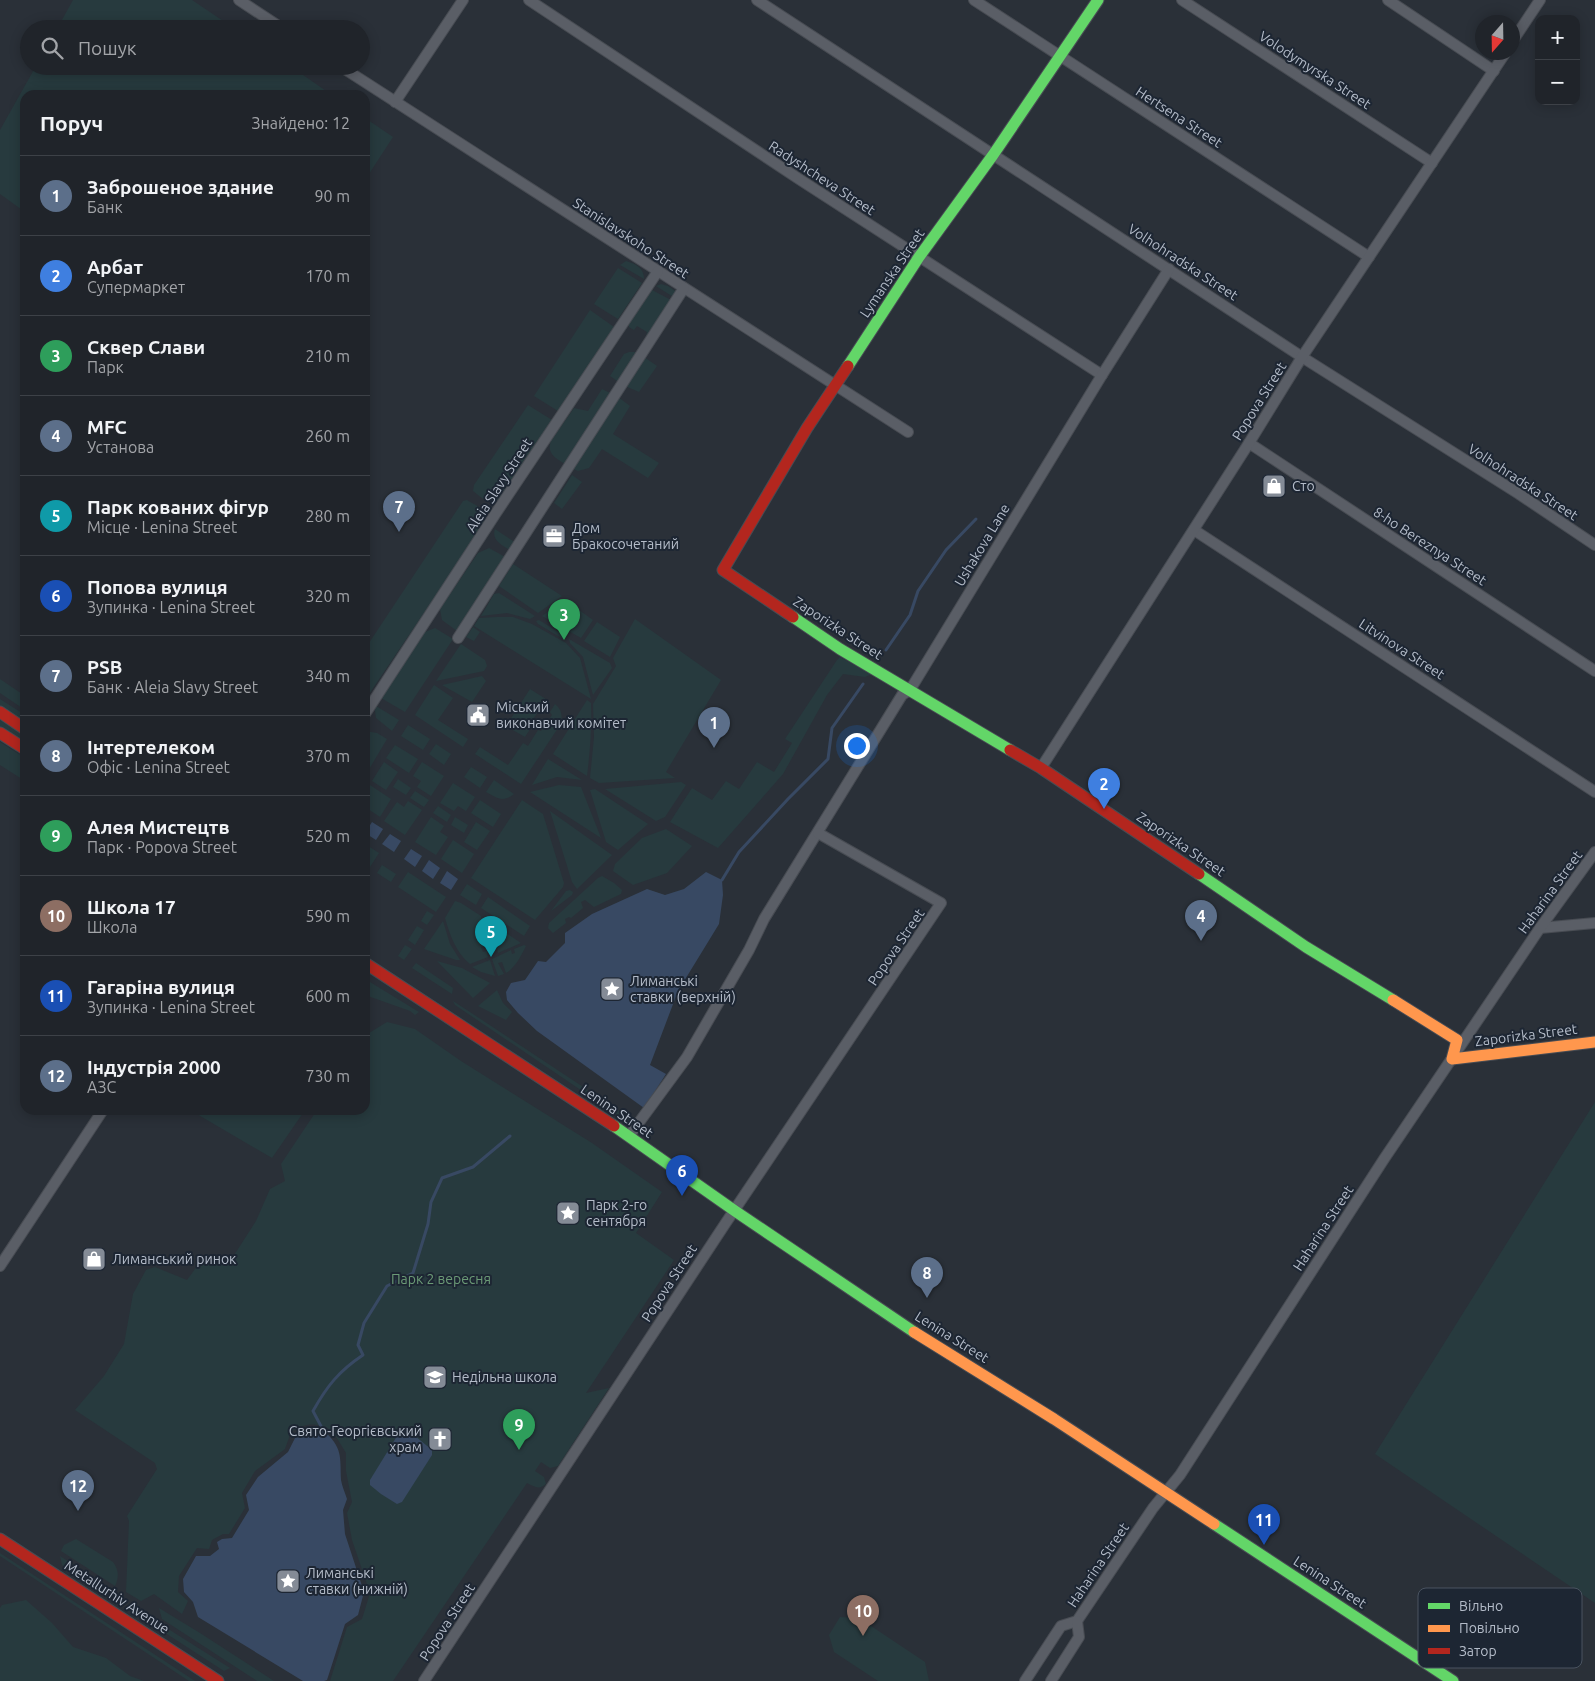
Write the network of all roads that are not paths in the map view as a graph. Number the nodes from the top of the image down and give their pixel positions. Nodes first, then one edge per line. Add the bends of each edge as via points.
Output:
1 (239, 0) edge
2 (463, 0) edge
3 (529, 0) edge
4 (757, 0) edge
5 (974, 0) edge
6 (1098, 0) edge
7 (1182, 0) edge
8 (1388, 0) edge
9 (1540, 0) edge
10 (269, 20) edge
11 (1520, 30) edge
12 (1061, 57) junction
13 (1501, 60) edge
14 (1494, 71) junction
15 (354, 75) edge
16 (395, 102) junction
17 (993, 155) junction
18 (1432, 163) junction
19 (919, 257) junction
20 (1369, 257) junction
21 (1169, 269) junction
22 (658, 271) junction
23 (684, 288) junction
24 (1302, 357) junction
25 (1102, 375) junction
26 (836, 386) junction
27 (908, 432) dead end
28 (1249, 444) junction
29 (1194, 530) junction
30 (1595, 545) edge
31 (724, 570) joint
32 (458, 638) dead end
33 (1595, 671) edge
34 (910, 690) junction
35 (370, 706) edge
36 (0, 712) edge
37 (20, 725) edge
38 (0, 733) edge
39 (20, 746) edge
40 (1041, 768) junction
41 (1595, 792) edge
42 (818, 833) junction
43 (1595, 852) edge
44 (1595, 924) edge
45 (1540, 928) junction
46 (370, 966) edge
47 (1595, 1042) edge
48 (1452, 1059) junction
49 (100, 1115) edge
50 (630, 1136) junction
51 (735, 1211) junction
52 (0, 1266) edge
53 (1166, 1493) junction
54 (0, 1539) edge
55 (1077, 1621) junction
56 (1418, 1658) edge
57 (1433, 1668) edge
58 (218, 1681) edge
59 (424, 1681) edge
60 (1025, 1681) edge
61 (1052, 1681) edge
62 (1453, 1681) edge

1 - 10 street
2 - 16 street
3 - 19 street, Radyshcheva Street
4 - 17 street, Volhohradska Street
5 - 12 street, Hertsena Street
6 - 12 street, Lymanska Street
7 - 18 street, Volodymyrska Street
8 - 14 street
9 - 11 street
12 - 17 street, Lymanska Street
12 - 20 street, Hertsena Street
13 - 14 street, Popova Street
14 - 18 street, Popova Street
15 - 16 street, Stanislavskoho Street
16 - 22 street, Stanislavskoho Street
17 - 19 street, Lymanska Street
17 - 21 street, Volhohradska Street
18 - 20 street, Popova Street
19 - 25 street, Radyshcheva Street
19 - 26 street, Lymanska Street
20 - 24 street, Popova Street
21 - 24 street, Volhohradska Street
21 - 25 street, Ushakova Lane
22 - 23 street, Stanislavskoho Street
22 - 35 street, Aleia Slavy Street
23 - 26 street, Stanislavskoho Street
23 - 32 street
24 - 28 street, Popova Street
24 - 30 street, Volhohradska Street
25 - 34 street, Ushakova Lane
26 - 27 street, Stanislavskoho Street
26 - 31 street, Lymanska Street via 807,428
28 - 29 street, Popova Street
28 - 33 street, 8-ho Bereznya Street
29 - 40 street, Popova Street
29 - 41 street, Litvinova Street
31 - 34 street, Zaporizka Street via 840,649
34 - 40 street, Zaporizka Street
34 - 42 street, Ushakova Lane via 902,695
36 - 37 street
38 - 39 street
40 - 48 street, Zaporizka Street via 1306,947 1457,1040
42 - 50 street, Ushakova Lane via 764,919 750,950 687,1057
42 - 51 street, Popova Street via 941,903
43 - 45 street, Haharina Street
44 - 45 street
45 - 48 street, Haharina Street
46 - 50 street, Lenina Street
47 - 48 street, Zaporizka Street
48 - 53 street, Haharina Street
49 - 52 street
50 - 51 street, Lenina Street
51 - 53 street, Lenina Street via 919,1335
51 - 59 street, Popova Street
53 - 55 street, Haharina Street
53 - 56 street, Lenina Street
54 - 58 street, Metallurhiv Avenue
55 - 60 street, Haharina Street via 1061,1626
55 - 61 street, Haharina Street via 1079,1637
57 - 62 street, Lenina Street

